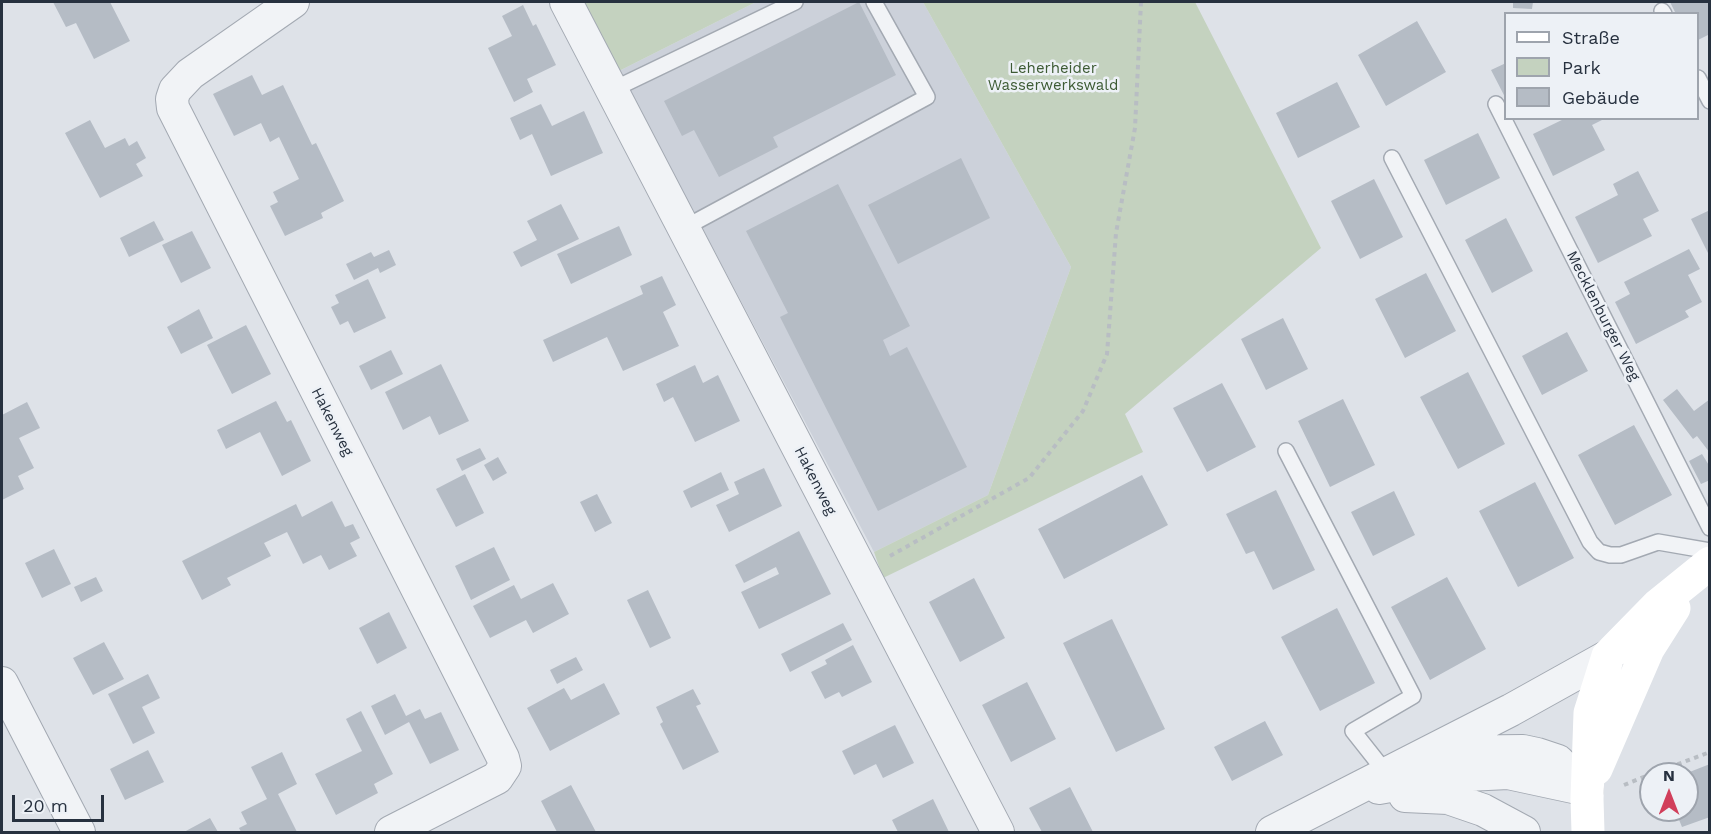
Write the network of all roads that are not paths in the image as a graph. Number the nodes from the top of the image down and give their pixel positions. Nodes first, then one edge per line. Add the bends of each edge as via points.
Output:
1 (293, 2) edge
2 (566, 2) edge
3 (795, 2) edge
4 (874, 2) edge
5 (1699, 80) edge
6 (612, 90) junction
7 (1710, 101) edge
8 (1496, 104) dead end
9 (1504, 120) edge
10 (1504, 120) edge
11 (1392, 158) dead end
12 (684, 228) junction
13 (1286, 451) dead end
14 (1710, 528) edge
15 (1708, 560) edge
16 (1608, 656) junction
17 (2, 683) edge
18 (1427, 752) junction
19 (1387, 774) junction
20 (1587, 790) junction
21 (1341, 798) junction
22 (79, 832) edge
23 (391, 832) edge
24 (998, 832) edge
25 (1272, 832) edge
26 (1524, 832) edge
27 (1588, 832) edge

1 - 23 street, Hakenweg via 185,78 175,90 173,108 503,758 505,766 497,778
2 - 6 street, Hakenweg
3 - 6 lane
4 - 12 lane via 927,97
5 - 7 lane
6 - 12 street, Hakenweg
8 - 9 lane, Mecklenburger Weg
10 - 14 lane, Mecklenburger Weg
11 - 15 lane via 1590,542 1599,552 1621,555 1658,542
12 - 24 street, Hakenweg
13 - 19 lane via 1413,696 1353,731
15 - 16 street
15 - 20 street via 1648,649
16 - 18 street
16 - 20 street via 1590,713
17 - 22 street
18 - 19 street
18 - 20 street via 1537,754 1558,761
19 - 21 street
20 - 21 street via 1508,773 1403,782
20 - 27 street
21 - 25 street
21 - 26 street via 1448,798 1483,810

